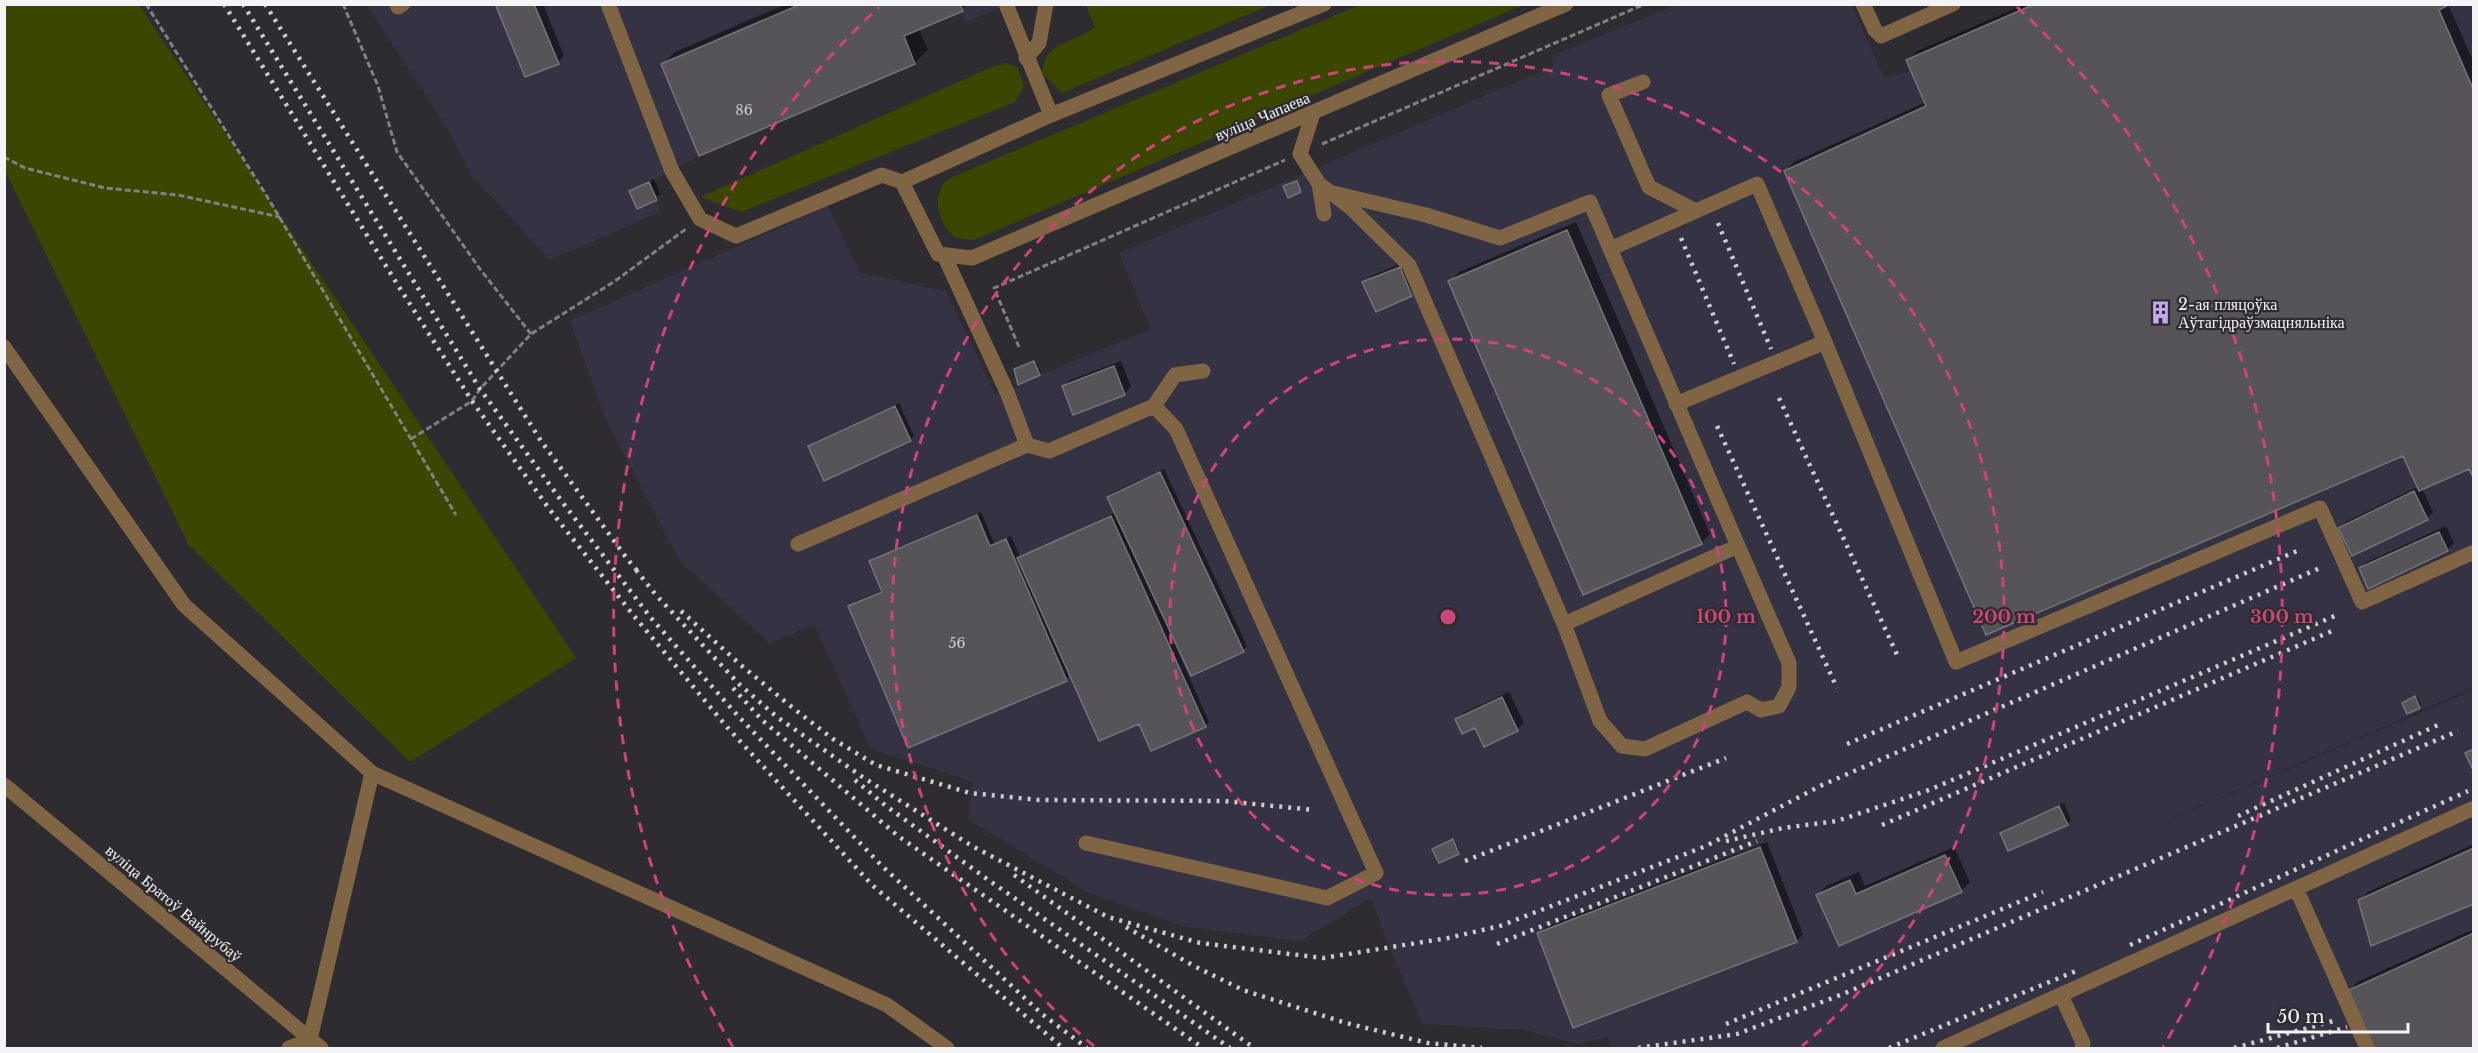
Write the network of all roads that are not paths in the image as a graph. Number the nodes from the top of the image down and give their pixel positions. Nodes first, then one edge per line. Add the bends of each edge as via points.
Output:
1 (397, 4) edge
2 (403, 4) edge
3 (608, 4) edge
4 (1006, 4) edge
5 (1046, 4) edge
6 (1324, 4) edge
7 (1566, 4) edge
8 (1863, 4) edge
9 (1953, 4) edge
10 (1026, 58) junction
11 (1642, 82) dead end
12 (1313, 113) junction
13 (1051, 115) junction
14 (902, 182) junction
15 (1324, 188) junction
16 (1696, 211) junction
17 (1324, 214) dead end
18 (1610, 249) junction
19 (944, 255) junction
20 (1825, 342) junction
21 (4, 347) edge
22 (1203, 371) dead end
23 (1676, 404) junction
24 (1154, 406) junction
25 (1028, 445) junction
26 (798, 544) dead end
27 (1738, 546) junction
28 (2474, 552) edge
29 (1564, 624) junction
30 (372, 772) junction
31 (4, 785) edge
32 (2474, 808) edge
33 (1086, 843) dead end
34 (2296, 888) junction
35 (2061, 995) junction
36 (313, 1046) edge
37 (289, 1048) edge
38 (947, 1048) edge
39 (1943, 1048) edge
40 (2082, 1048) edge
41 (2367, 1048) edge

1 - 2 street
3 - 14 street via 672,171 700,219 736,236 882,175
4 - 10 street
5 - 10 street via 1039,43
6 - 13 street
7 - 12 street, вуліца Чапаева
8 - 9 street via 1881,36
10 - 13 street
11 - 16 street via 1609,95 1650,187
12 - 15 street via 1300,154
12 - 19 street, вуліца Чапаева via 972,258
13 - 14 street
14 - 19 street via 938,254
15 - 17 street
15 - 18 street via 1500,238 1590,202
15 - 29 street via 1350,207 1409,265
16 - 18 street
16 - 20 street via 1757,184
18 - 23 street
19 - 25 street
20 - 23 street
20 - 28 street via 1956,662 2320,508 2362,602
21 - 30 street via 184,605
22 - 24 street via 1175,375
23 - 27 street
24 - 25 street via 1049,451
24 - 33 street via 1176,429 1376,873 1328,898
25 - 26 street
27 - 29 street
27 - 29 street via 1789,663 1789,687 1779,706 1761,710 1747,702 1645,749 1622,746 1600,721
30 - 36 street
30 - 38 street via 887,1005
31 - 36 street, вуліца Братоў Вайнрубаў
32 - 34 street
34 - 35 street
34 - 41 street
35 - 39 street
35 - 40 street
36 - 37 street

